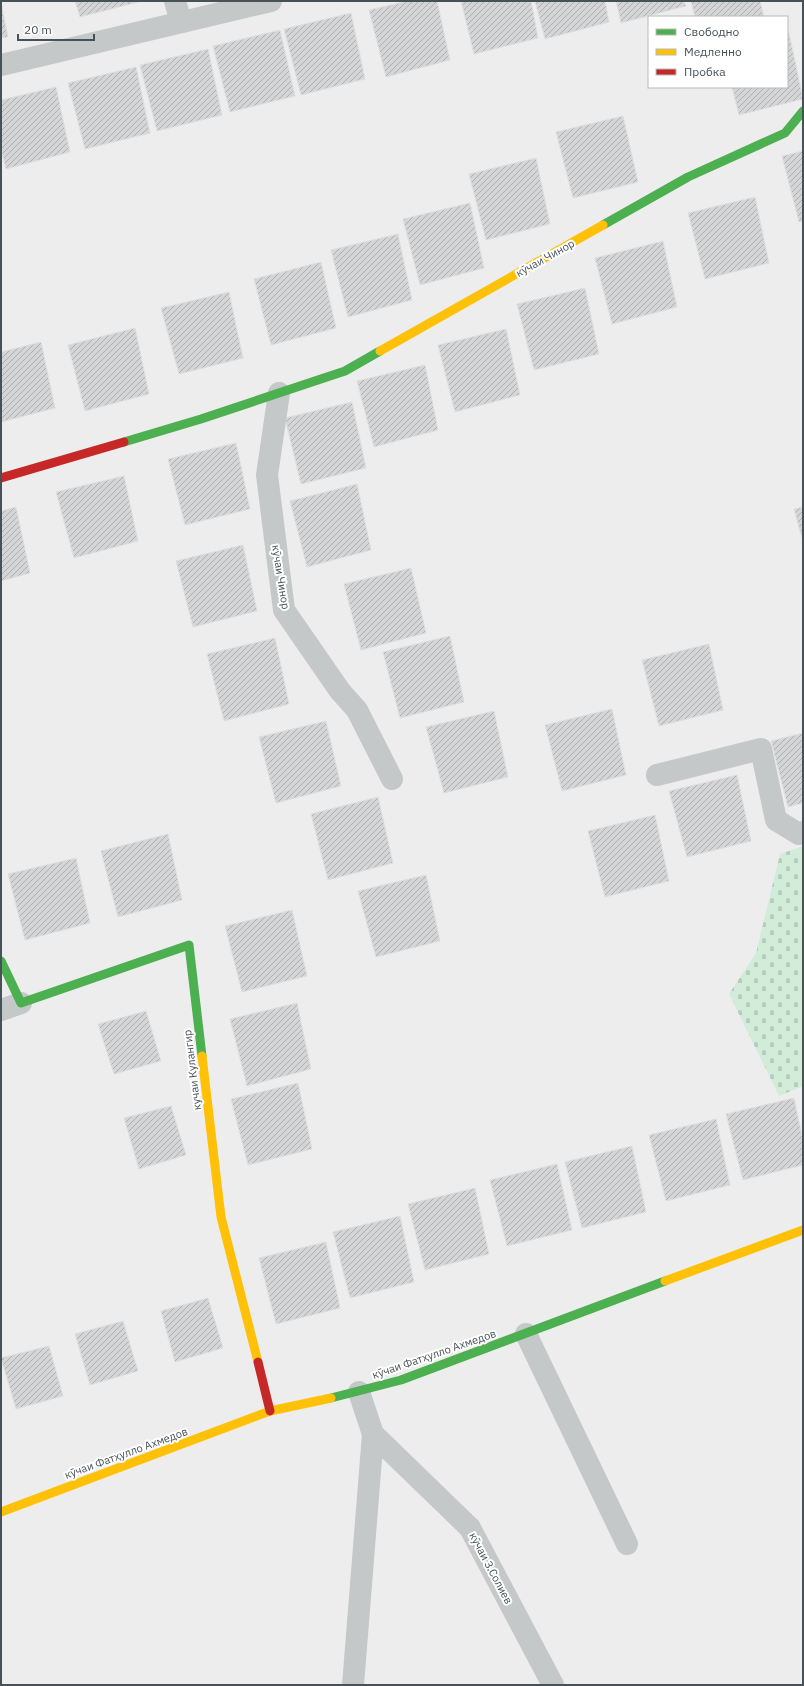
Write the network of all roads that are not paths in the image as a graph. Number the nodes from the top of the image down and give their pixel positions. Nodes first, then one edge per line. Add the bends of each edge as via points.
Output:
1 (175, 1) edge
2 (271, 1) edge
3 (181, 22) junction
4 (1, 65) edge
5 (803, 111) edge
6 (279, 393) junction
7 (1, 478) edge
8 (657, 775) dead end
9 (392, 779) dead end
10 (803, 832) edge
11 (1, 961) edge
12 (11, 1007) edge
13 (803, 1230) edge
14 (526, 1334) junction
15 (359, 1392) junction
16 (270, 1411) junction
17 (373, 1434) junction
18 (1, 1512) edge
19 (627, 1544) dead end
20 (353, 1685) edge
21 (553, 1685) edge

1 - 3 street
2 - 3 street
3 - 4 street
5 - 6 street, кӯчаи Чинор via 785,133 688,177 345,371
6 - 7 street, кӯчаи Чинор
6 - 9 street, кӯчаи Чинор via 267,475 284,610 340,692 357,710
8 - 10 street via 761,749 776,820 799,834
11 - 12 street, кучаи Кулангир
12 - 16 street, кучаи Кулангир via 189,945 221,1218
13 - 14 street, кӯчаи Фатҳулло Ахмедов
14 - 15 street, кӯчаи Фатҳулло Ахмедов via 402,1380
14 - 19 street
15 - 16 street, кӯчаи Фатҳулло Ахмедов
15 - 17 street, кӯчаи З.Солиев
16 - 18 street, кӯчаи Фатҳулло Ахмедов
17 - 20 street, кӯчаи З.Солиев
17 - 21 street, кӯчаи З.Солиев via 470,1528

